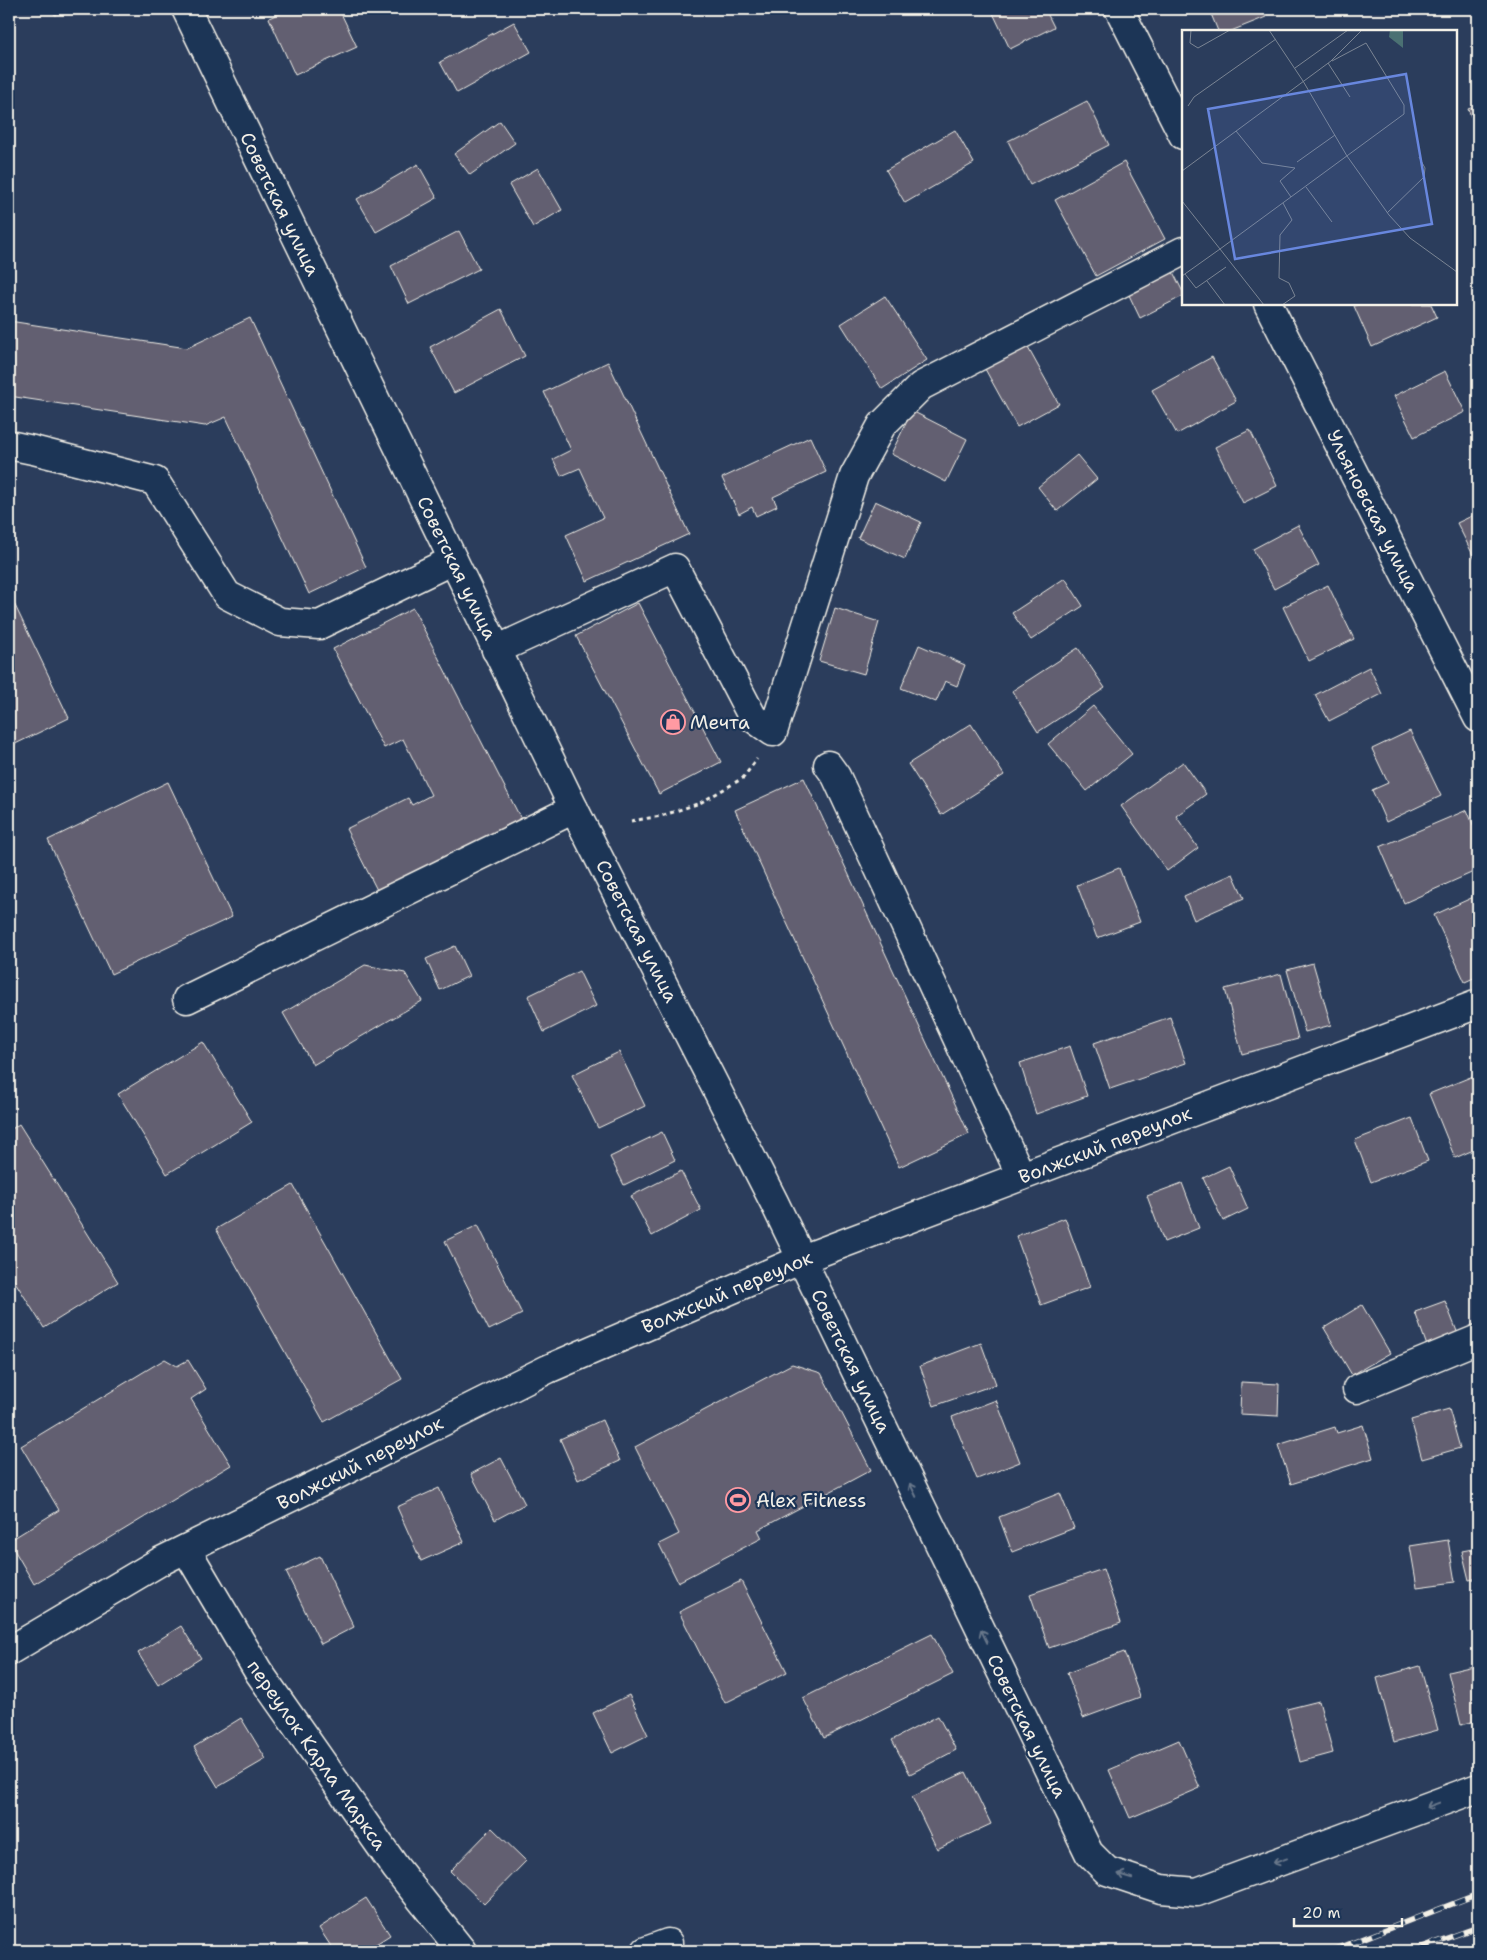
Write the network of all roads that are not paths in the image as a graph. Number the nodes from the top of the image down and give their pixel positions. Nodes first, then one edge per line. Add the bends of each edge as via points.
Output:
1 (186, 9) edge
2 (1119, 9) edge
3 (1182, 133) edge
4 (1182, 252) edge
5 (1269, 305) edge
6 (9, 445) edge
7 (453, 560) junction
8 (496, 650) junction
9 (1478, 718) edge
10 (828, 765) dead end
11 (574, 809) junction
12 (187, 999) dead end
13 (1478, 1004) edge
14 (1021, 1176) junction
15 (802, 1259) junction
16 (1478, 1339) edge
17 (1358, 1388) dead end
18 (186, 1549) junction
19 (9, 1651) edge
20 (1478, 1788) edge
21 (462, 1951) edge

1 - 7 street, Советская улица
2 - 3 street
4 - 8 street via 921,386 882,425 854,476 773,732 753,718 675,568
5 - 9 street, Ульяновская улица
6 - 7 street via 155,482 228,595 280,622 319,625
7 - 8 street, Советская улица
8 - 11 street, Советская улица
10 - 14 street via 836,776
11 - 12 street
11 - 15 street, Советская улица
13 - 14 street, Волжский переулок
14 - 15 street, Волжский переулок
15 - 18 street, Волжский переулок via 548,1369
20 -> 15 street, Советская улица via 1196,1892 1161,1889 1107,1871 1088,1853
16 - 17 street
18 - 19 street, Волжский переулок
18 - 21 street, переулок Карла Маркса via 258,1671 396,1868

